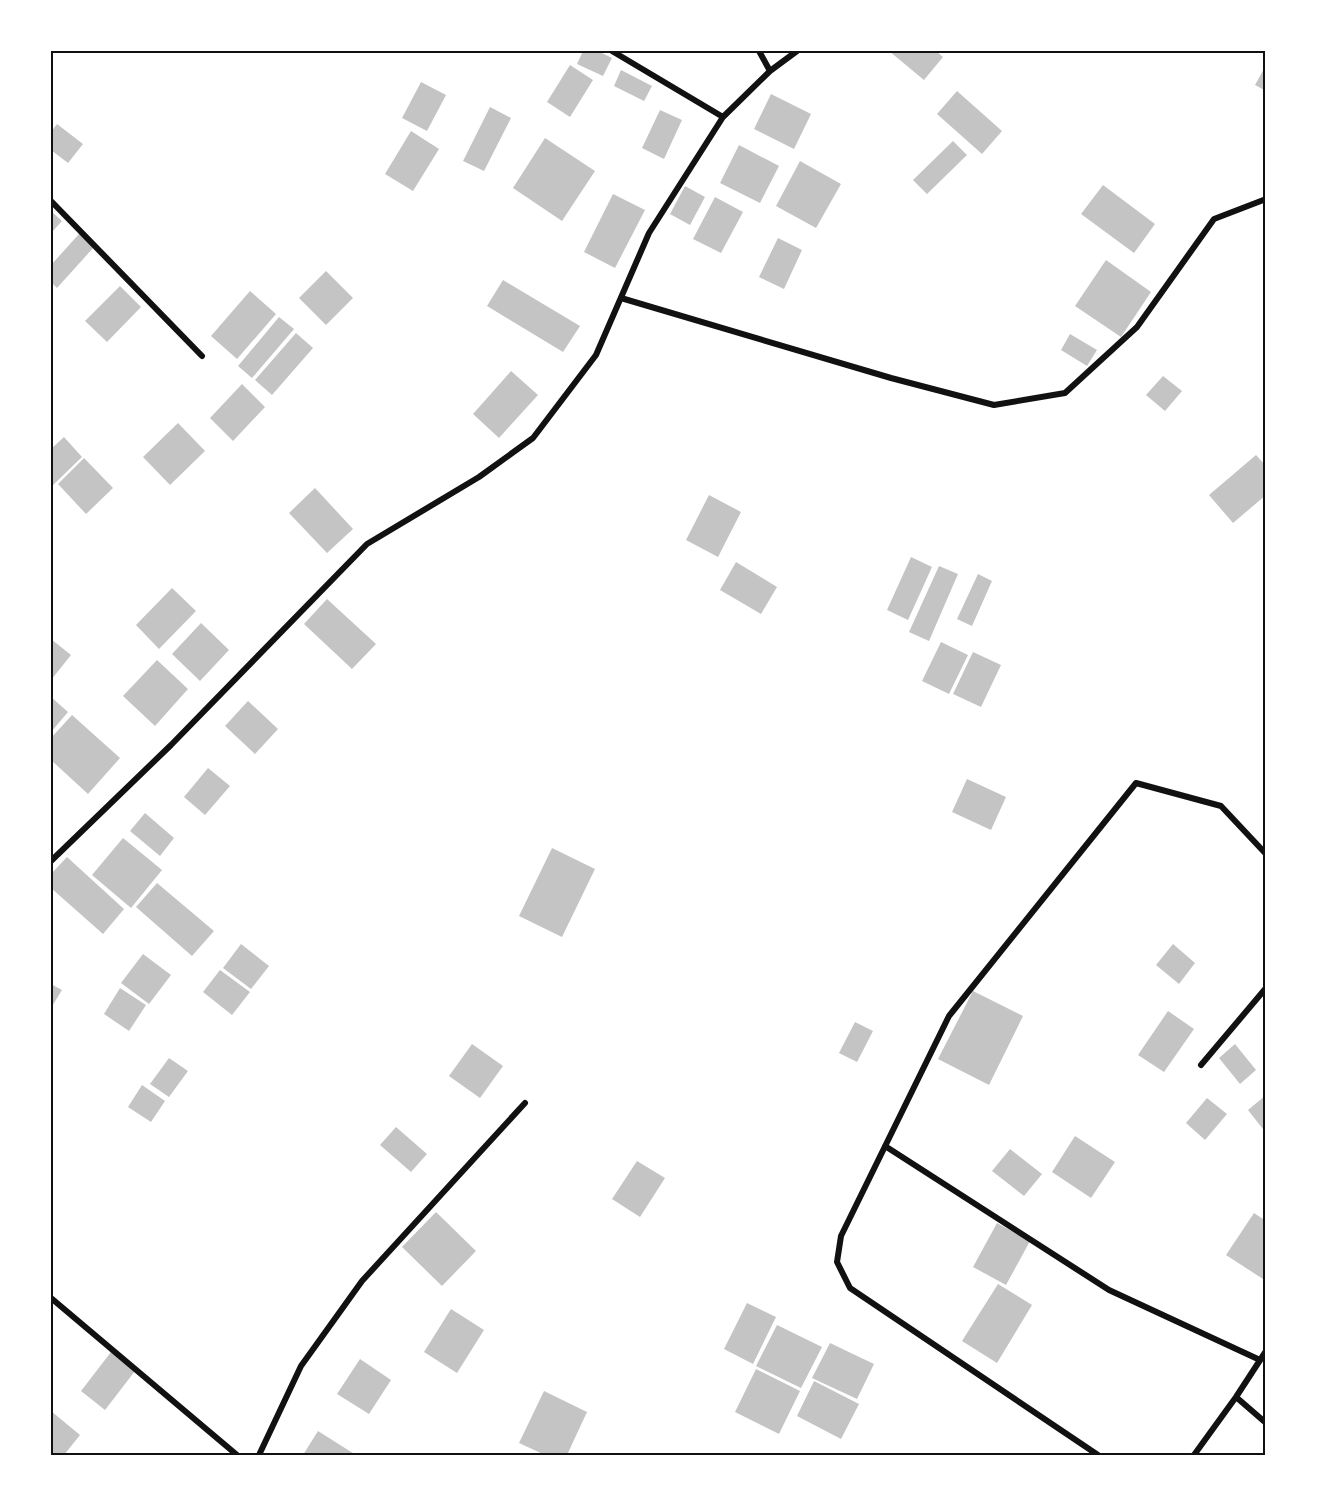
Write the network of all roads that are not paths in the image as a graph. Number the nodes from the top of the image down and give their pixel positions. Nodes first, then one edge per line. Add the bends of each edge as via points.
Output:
1 (612, 51) edge
2 (759, 51) edge
3 (797, 51) edge
4 (770, 71) junction
5 (723, 117) junction
6 (1266, 200) edge
7 (51, 201) edge
8 (621, 298) junction
9 (202, 356) dead end
10 (1266, 854) edge
11 (51, 861) edge
12 (1266, 988) edge
13 (1201, 1065) dead end
14 (525, 1102) dead end
15 (885, 1146) junction
16 (51, 1298) edge
17 (1266, 1350) edge
18 (1260, 1360) junction
19 (1236, 1397) junction
20 (1266, 1423) edge
21 (237, 1455) edge
22 (259, 1455) edge
23 (1098, 1455) edge
24 (1194, 1455) edge

1 - 5 street
2 - 4 street
3 - 4 street
4 - 5 street
5 - 8 street via 649,233
6 - 8 street via 1214,219 1137,327 1065,393 994,405
7 - 9 street
8 - 11 street via 596,355 533,438 478,477 367,544 171,746
10 - 15 street via 1221,806 1136,783 949,1016
12 - 13 street
14 - 22 street via 362,1281 301,1366
15 - 18 street via 1109,1290
15 - 23 street via 841,1236 837,1262 850,1288
16 - 21 street
17 - 18 street
18 - 19 street
19 - 20 street
19 - 24 street

